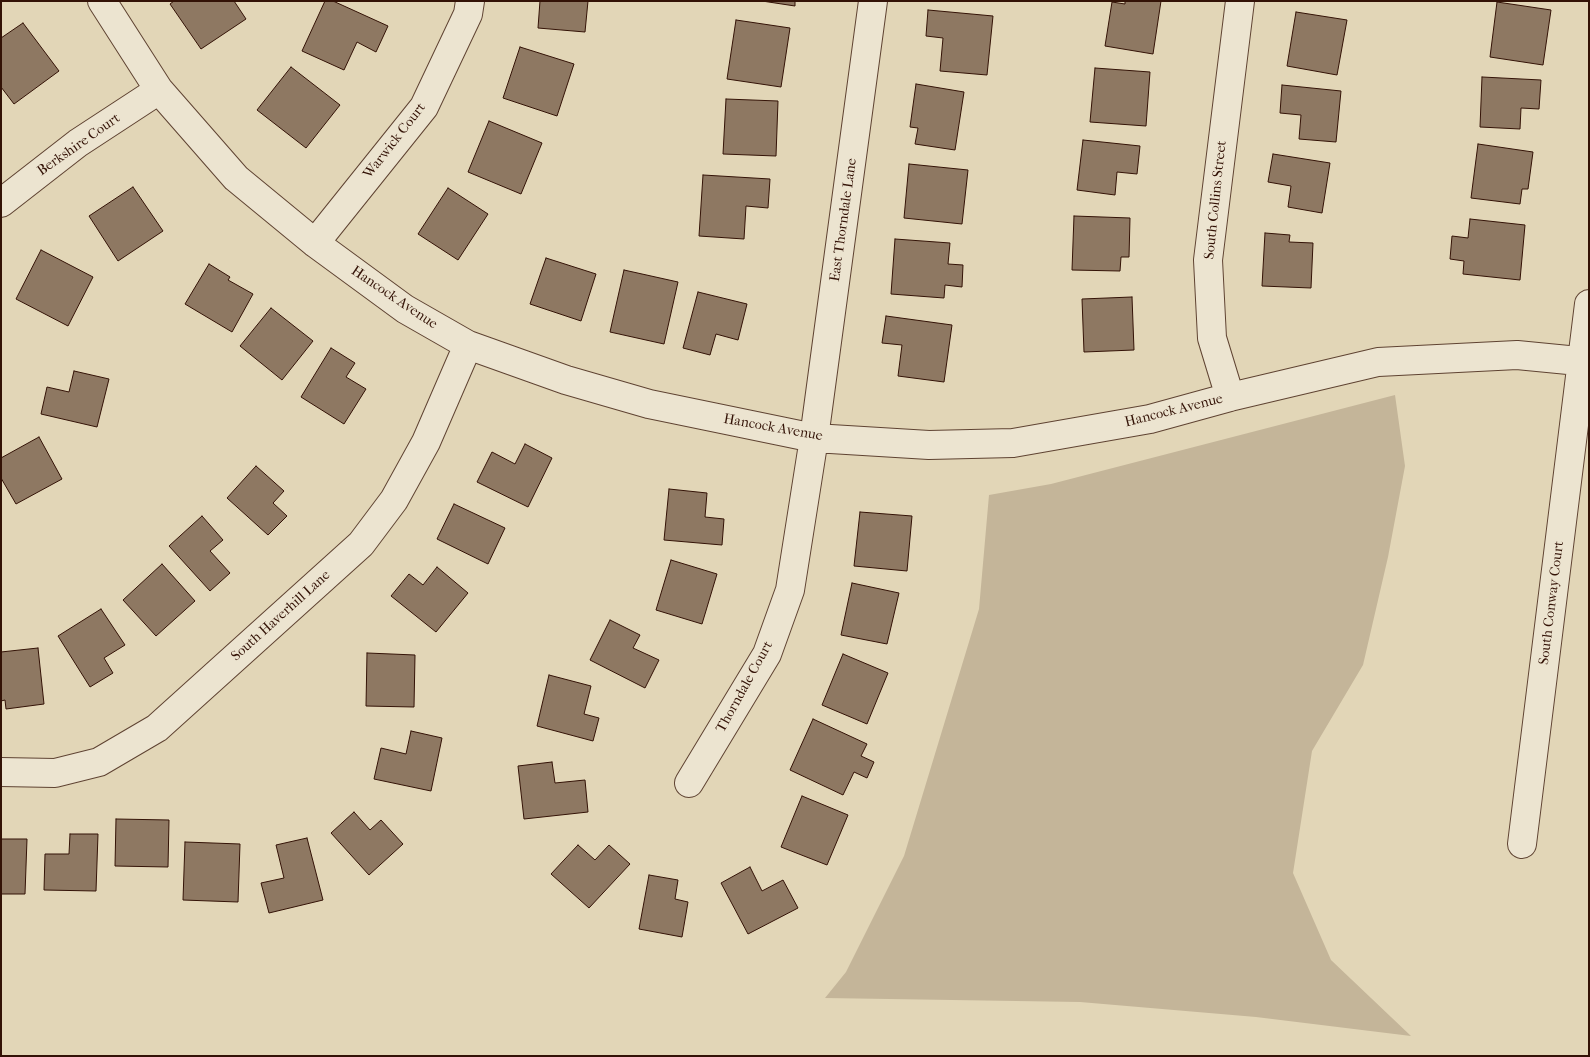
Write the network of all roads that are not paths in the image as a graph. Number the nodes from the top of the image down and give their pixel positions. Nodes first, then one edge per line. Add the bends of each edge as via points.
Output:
1 (102, 1) edge
2 (470, 1) edge
3 (873, 1) edge
4 (1240, 1) edge
5 (159, 90) junction
6 (1, 202) edge
7 (315, 243) junction
8 (1589, 304) edge
9 (468, 345) junction
10 (1586, 361) edge
11 (1230, 397) junction
12 (814, 438) junction
13 (1, 772) edge
14 (689, 782) dead end
15 (1522, 844) dead end

1 - 5 street, Hancock Avenue
2 - 7 street, Warwick Court via 468,14 424,107
3 - 12 street, East Thorndale Lane
4 - 11 street, South Collins Street via 1208,260 1212,338
5 - 6 street, Berkshire Court via 78,143
5 - 7 street, Hancock Avenue via 236,178
7 - 9 street, Hancock Avenue via 405,310
8 - 10 street, South Conway Court
9 - 12 street, Hancock Avenue via 566,380 649,404
9 - 13 street, South Haverhill Lane via 426,442 394,500 361,544 156,728 99,762 55,773
10 - 11 street, Hancock Avenue via 1517,355 1378,362
10 - 15 street, South Conway Court
11 - 12 street, Hancock Avenue via 1150,419 1013,443 929,445
12 - 14 street, Thorndale Court via 790,590 766,654

